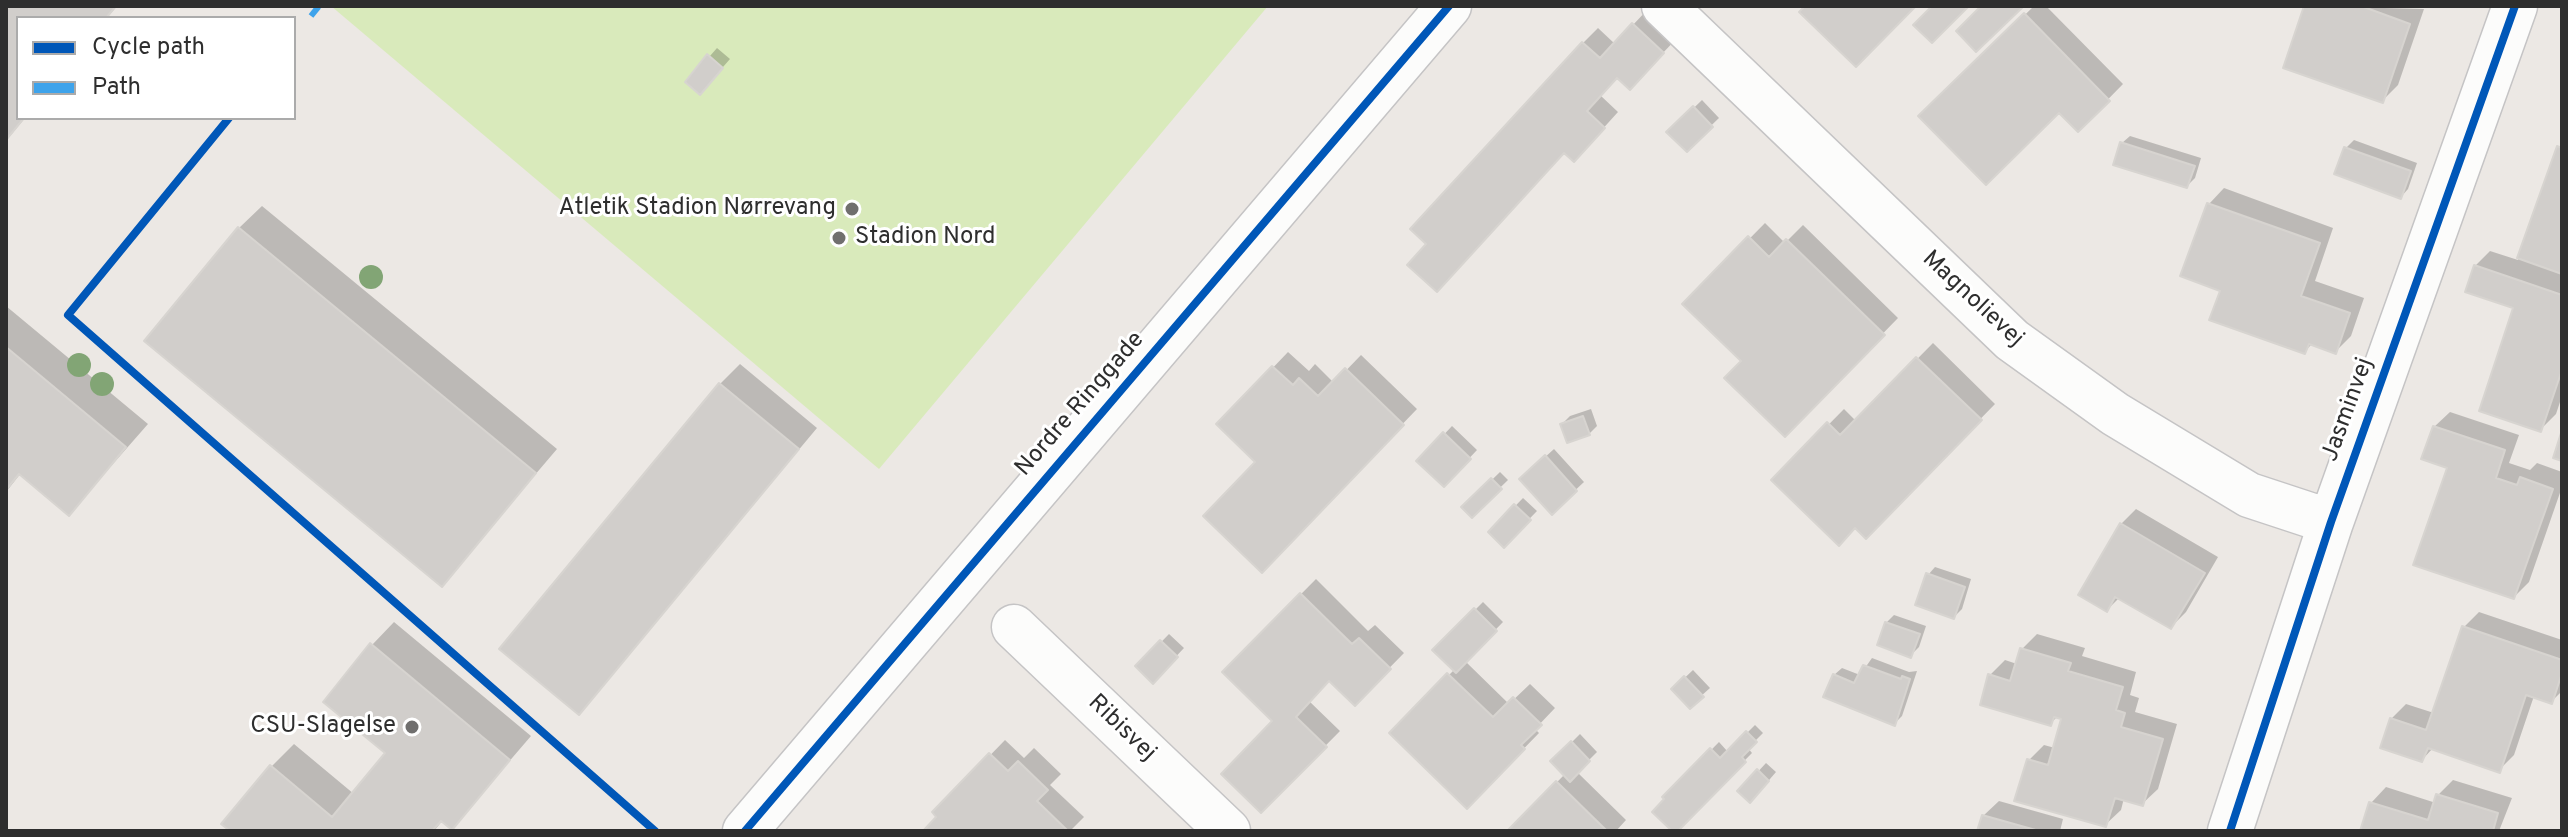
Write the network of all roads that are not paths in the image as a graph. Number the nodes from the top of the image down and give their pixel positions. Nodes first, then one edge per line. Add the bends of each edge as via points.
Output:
1 (1449, 6) edge
2 (1664, 6) edge
3 (2515, 6) edge
4 (2331, 522) junction
5 (1014, 627) dead end
6 (745, 831) edge
7 (1228, 831) edge
8 (2230, 831) edge

1 - 6 street, Nordre Ringgade
2 - 4 street, Magnolievej via 2012,340 2115,414 2249,495
3 - 4 street, Jasminvej
4 - 8 street, Jasminvej
5 - 7 street, Ribisvej

